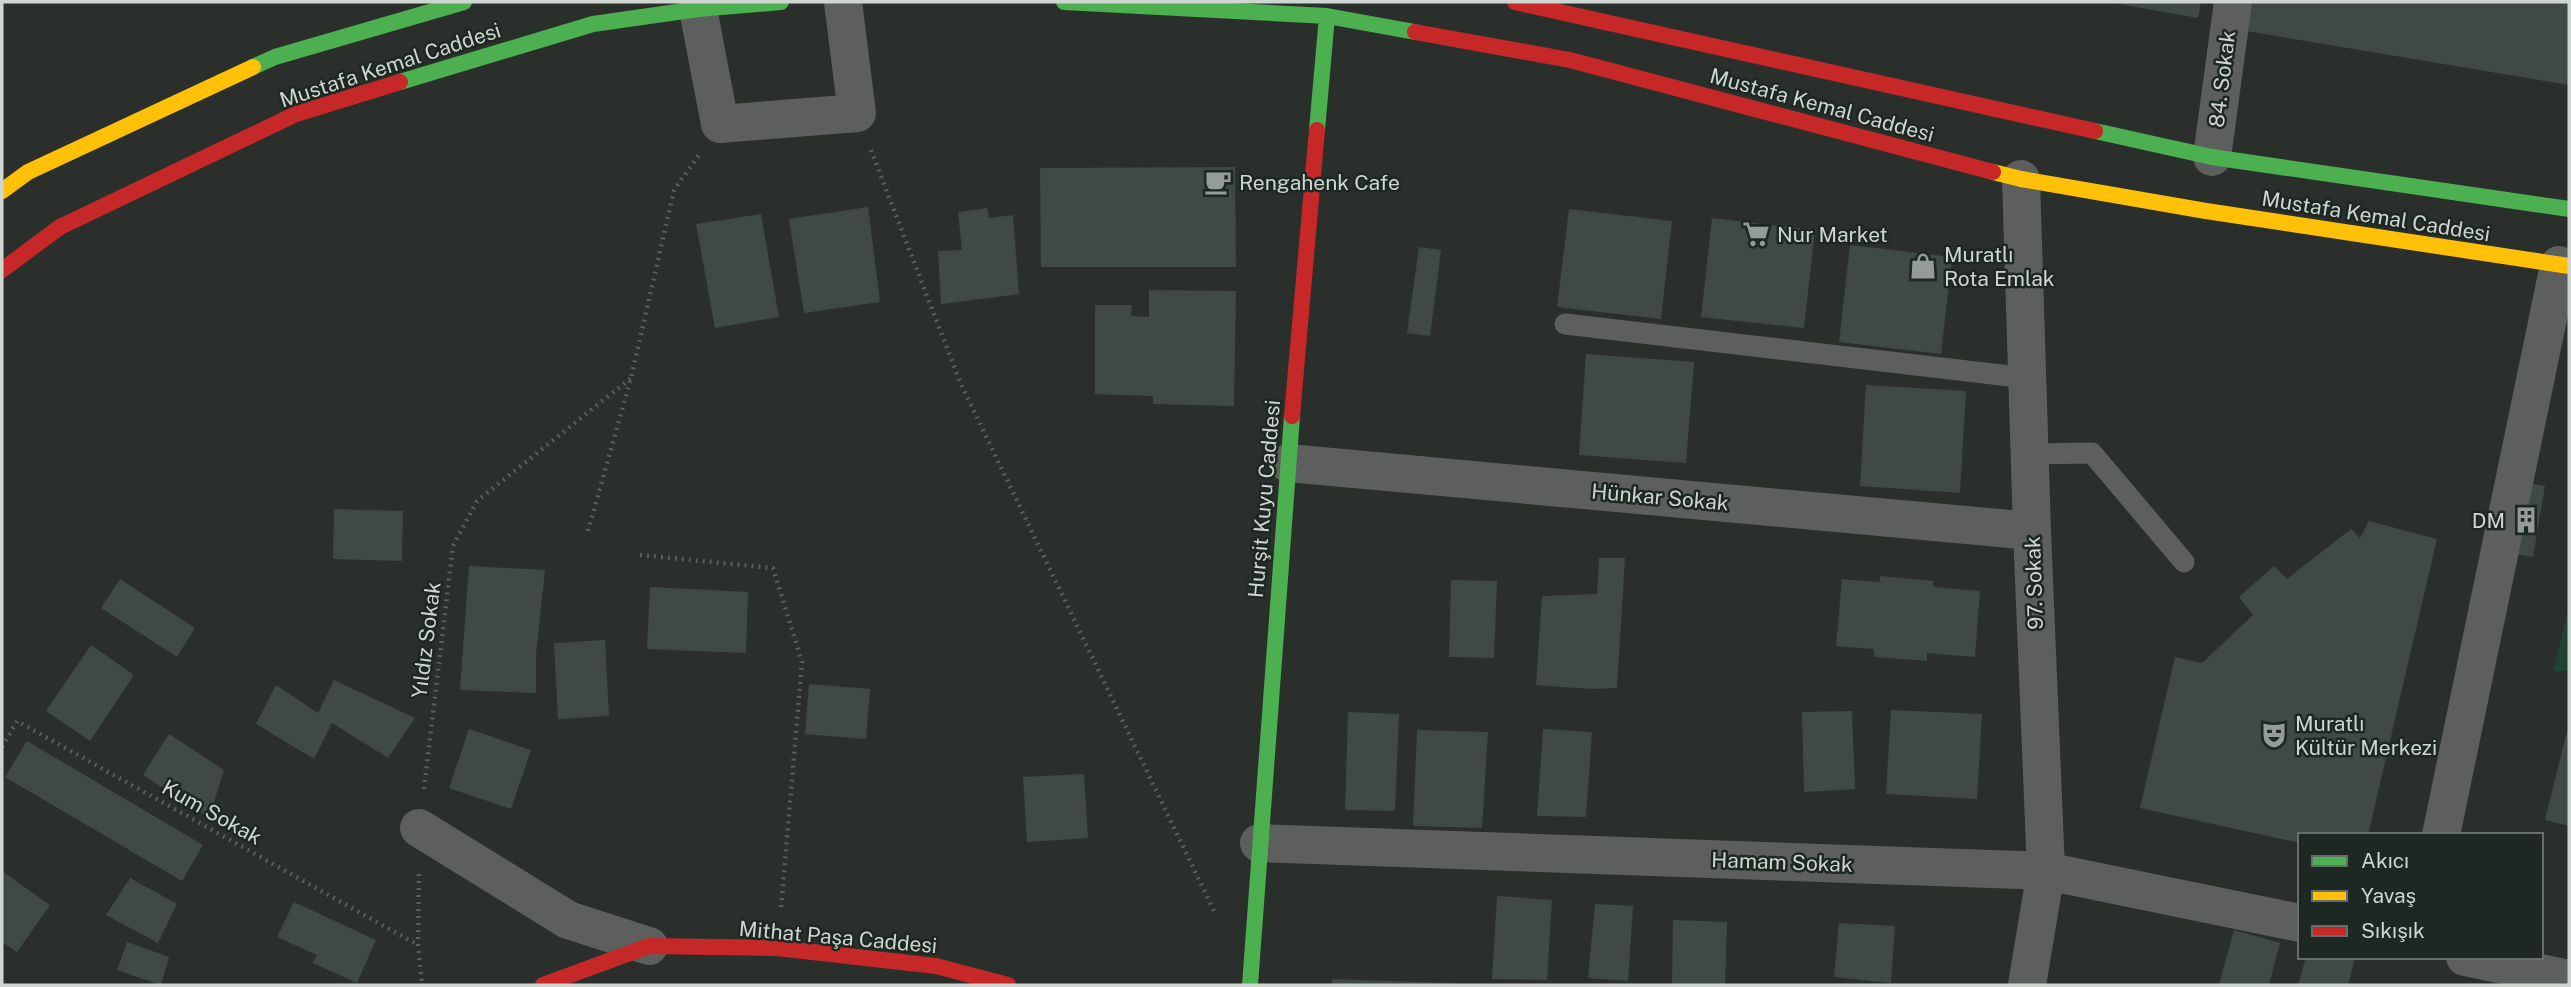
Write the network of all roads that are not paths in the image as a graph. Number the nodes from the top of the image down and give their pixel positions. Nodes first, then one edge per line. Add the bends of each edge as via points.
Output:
1 (464, 2) edge
2 (781, 2) edge
3 (843, 2) edge
4 (1064, 2) edge
5 (1515, 2) edge
6 (2233, 2) edge
7 (698, 9) junction
8 (1327, 9) edge
9 (2212, 157) junction
10 (2021, 179) junction
11 (2, 191) edge
12 (2569, 209) edge
13 (2564, 265) edge
14 (2, 270) edge
15 (1565, 324) dead end
16 (2028, 378) junction
17 (2030, 454) junction
18 (1288, 463) junction
19 (2032, 531) junction
20 (2184, 562) dead end
21 (419, 828) road end
22 (2441, 833) edge
23 (1259, 843) junction
24 (2046, 871) junction
25 (2298, 923) edge
26 (649, 946) junction
27 (2474, 959) edge
28 (2569, 979) edge
29 (543, 985) edge
30 (1007, 985) edge
31 (1250, 985) edge
32 (2027, 985) edge

1 - 11 main road, Mustafa Kemal Caddesi via 275,57 28,172
2 - 7 main road, Mustafa Kemal Caddesi
3 - 7 street via 858,113 720,124
4 - 8 main road, Mustafa Kemal Caddesi
5 - 9 main road, Mustafa Kemal Caddesi
6 - 9 street, 84. Sokak
7 - 14 main road, Mustafa Kemal Caddesi via 593,24 296,114 60,227
8 - 10 main road, Mustafa Kemal Caddesi via 1570,60
8 - 18 main road, Hurşit Kuyu Caddesi
9 - 12 main road, Mustafa Kemal Caddesi
10 - 13 main road, Mustafa Kemal Caddesi
10 - 16 street, 97. Sokak
13 - 22 street
15 - 16 lane
16 - 17 street, 97. Sokak
17 - 19 street, 97. Sokak
17 - 20 lane via 2092,453
18 - 19 street, Hünkar Sokak
18 - 23 main road, Hurşit Kuyu Caddesi
19 - 24 street, 97. Sokak
21 - 26 street via 568,920
23 - 24 street, Hamam Sokak
23 - 31 main road, Hurşit Kuyu Caddesi
24 - 25 street, Hamam Sokak
24 - 32 street, 97. Sokak
26 - 29 main road, Mithat Paşa Caddesi
26 - 30 main road, Mithat Paşa Caddesi via 777,948 936,965
27 - 28 street

